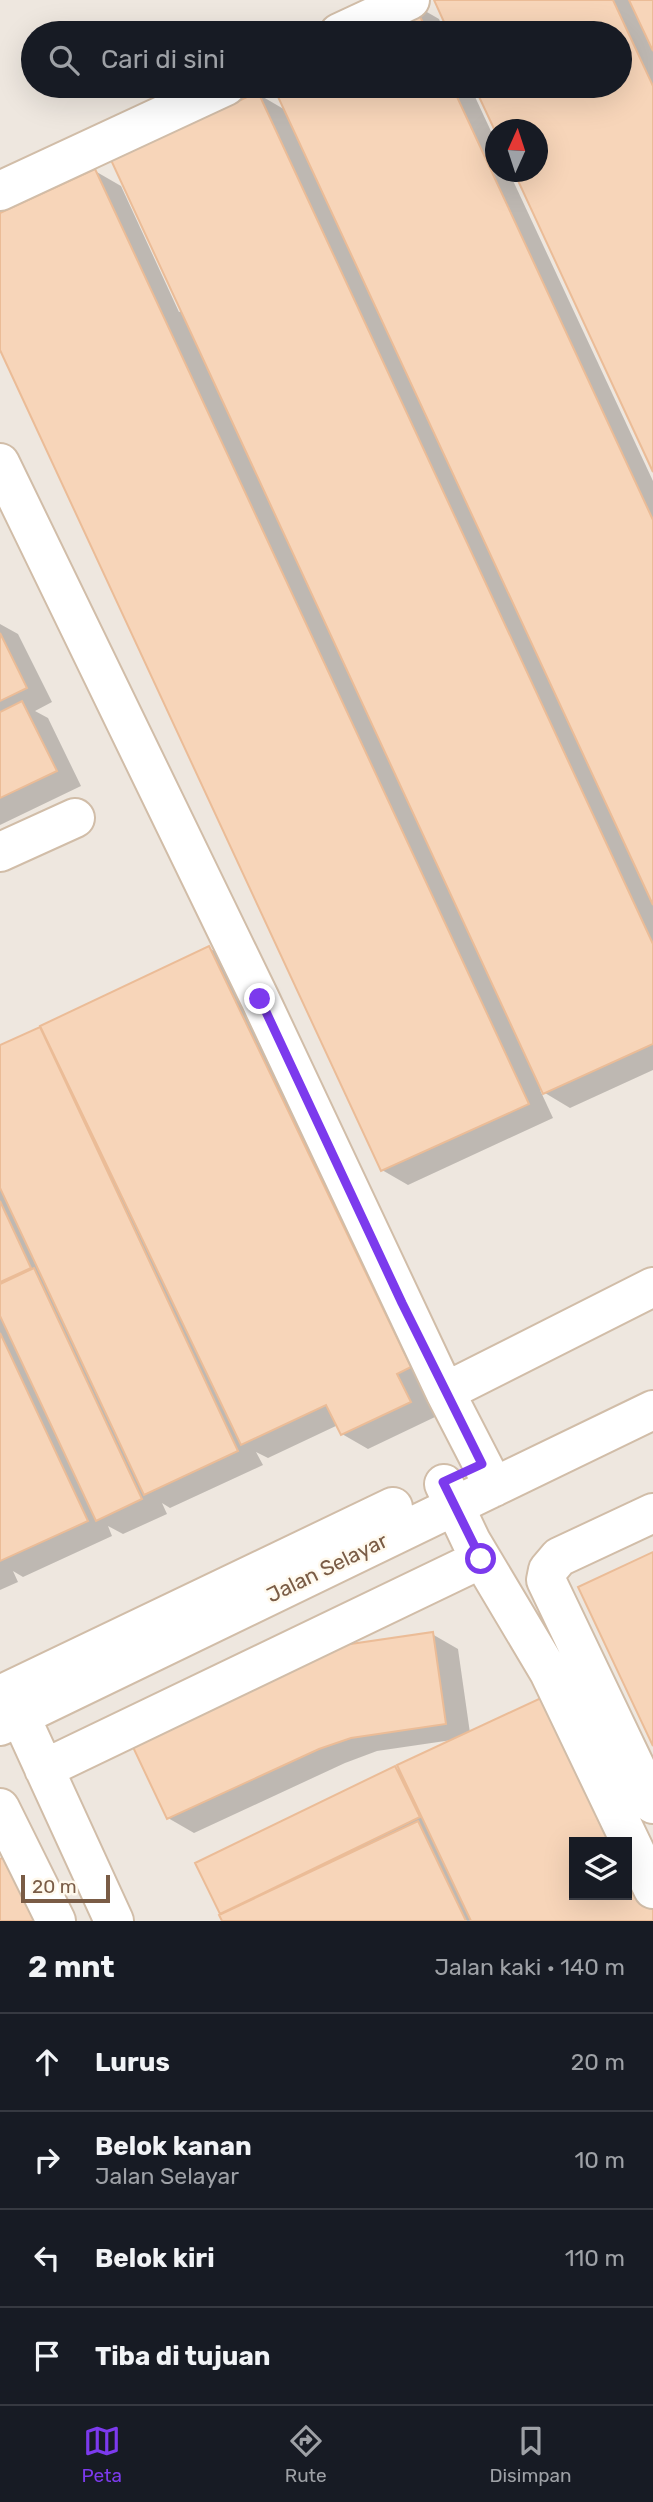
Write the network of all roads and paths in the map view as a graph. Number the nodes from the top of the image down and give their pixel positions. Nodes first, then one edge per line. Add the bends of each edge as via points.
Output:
1 (410, 0) edge
2 (365, 21) edge
3 (200, 98) edge
4 (0, 191) edge
5 (0, 463) edge
6 (75, 818) dead end
7 (0, 852) edge
8 (653, 1287) edge
9 (653, 1382) edge
10 (445, 1392) junction
11 (653, 1410) edge
12 (488, 1476) junction
13 (449, 1494) junction
14 (653, 1513) edge
15 (481, 1559) junction
16 (7, 1707) edge
17 (44, 1769) junction
18 (653, 1804) edge
19 (0, 1808) edge
20 (653, 1889) edge
21 (56, 1921) edge
22 (114, 1921) edge

1 - 2 street
3 - 4 street
5 - 10 street
6 - 7 street
8 - 10 street
9 - 12 street, Jalan Selayar
10 - 12 street
11 - 12 street, Jalan Selayar
12 - 13 street, Jalan Selayar
13 - 15 street
13 - 16 street, Jalan Selayar
14 - 18 street via 559,1557 546,1580
15 - 17 street
15 - 20 street via 549,1672
16 - 17 street
17 - 22 street
19 - 21 street

